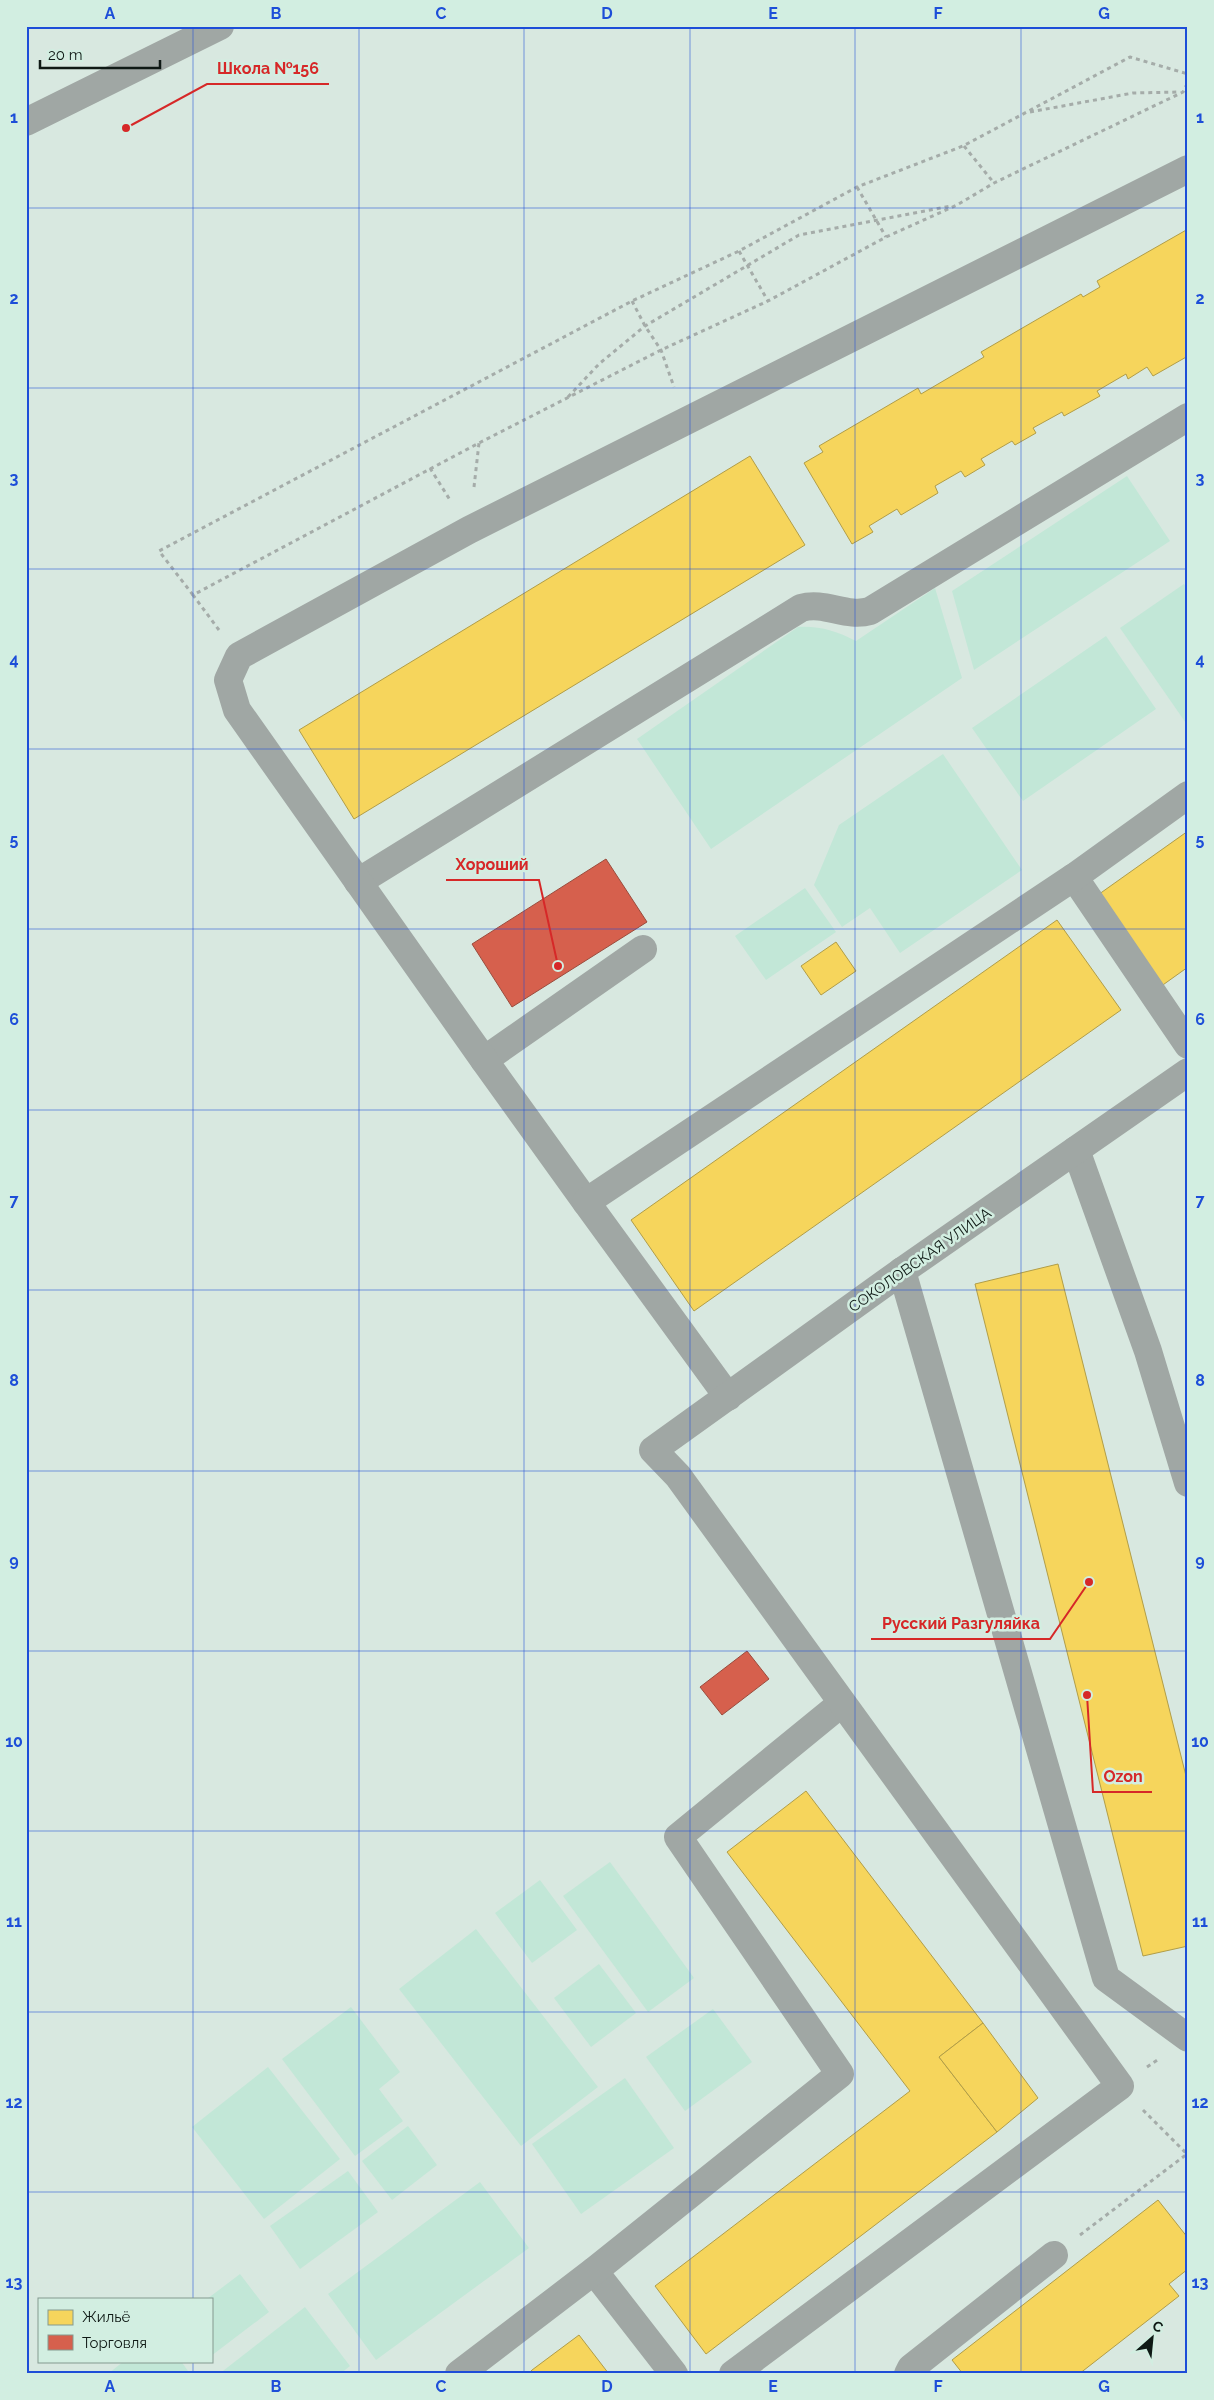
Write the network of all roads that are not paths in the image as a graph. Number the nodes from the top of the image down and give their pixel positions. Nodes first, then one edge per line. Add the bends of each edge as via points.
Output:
1 (220, 26) edge
2 (26, 122) edge
3 (1188, 168) edge
4 (1188, 417) edge
5 (1188, 795) edge
6 (1074, 877) junction
7 (358, 882) junction
8 (643, 949) dead end
9 (1188, 1045) edge
10 (484, 1060) junction
11 (1188, 1072) edge
12 (1076, 1150) junction
13 (586, 1202) junction
14 (902, 1271) junction
15 (728, 1397) junction
16 (1188, 1483) edge
17 (842, 1703) junction
18 (1188, 2038) edge
19 (1054, 2255) road end
20 (594, 2271) junction
21 (460, 2374) edge
22 (674, 2374) edge
23 (733, 2374) edge
24 (908, 2374) edge

1 - 2 street
3 - 7 street via 469,530 239,656 228,680 237,710
4 - 7 street via 870,611 860,614 823,606 801,608
5 - 6 street
6 - 9 street
6 - 13 street
7 - 10 street
8 - 10 street
10 - 13 street
11 - 12 street, СОКОЛОВСКАЯ УЛИЦА
12 - 14 street, СОКОЛОВСКАЯ УЛИЦА
12 - 16 street via 1148,1351
13 - 15 street
14 - 15 street, СОКОЛОВСКАЯ УЛИЦА
14 - 18 street via 1106,1978
15 - 17 street, СОКОЛОВСКАЯ УЛИЦА via 654,1450 678,1476
17 - 20 street via 678,1837 840,2074
17 - 23 street via 1120,2086
19 - 24 street via 911,2368
20 - 21 street
20 - 22 street

